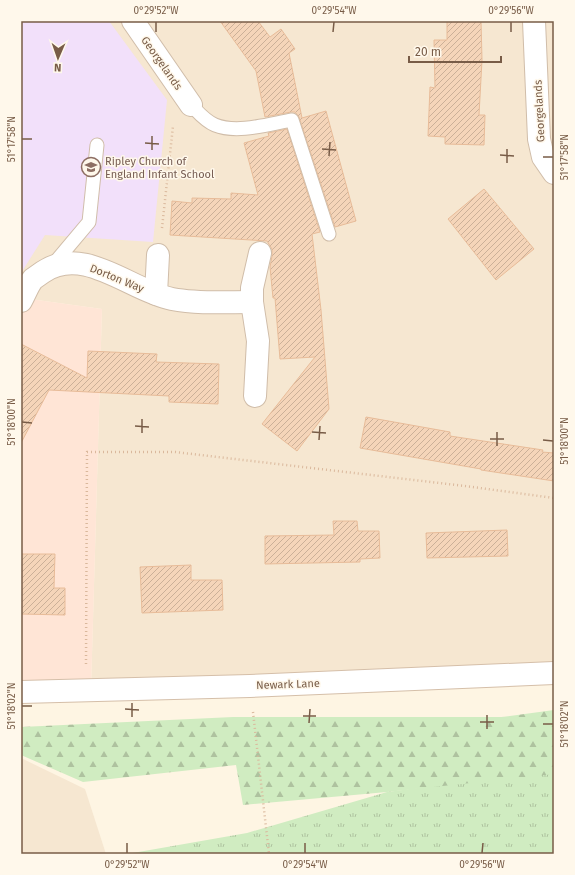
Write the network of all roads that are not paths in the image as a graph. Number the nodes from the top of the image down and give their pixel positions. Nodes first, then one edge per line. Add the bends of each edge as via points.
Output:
1 (133, 21) edge
2 (534, 21) edge
3 (191, 105) joint
4 (97, 145) dead end
5 (554, 173) edge
6 (329, 234) dead end
7 (260, 254) dead end
8 (158, 255) road end
9 (52, 266) junction
10 (156, 294) junction
11 (21, 301) edge
12 (252, 302) junction
13 (255, 396) dead end
14 (554, 673) edge
15 (21, 692) edge

1 - 3 street, Georgelands
2 - 5 street, Georgelands via 539,139 543,157
3 - 6 lane via 215,125 230,128 246,128 292,120
4 - 9 lane via 89,222
7 - 12 street via 252,288
8 - 10 street, Dorton Way
9 - 10 street, Dorton Way via 71,263 91,265
9 - 11 street, Dorton Way via 34,279
10 - 12 street, Dorton Way via 173,299 212,303
12 - 13 street via 258,341
14 - 15 street, Newark Lane via 250,686

